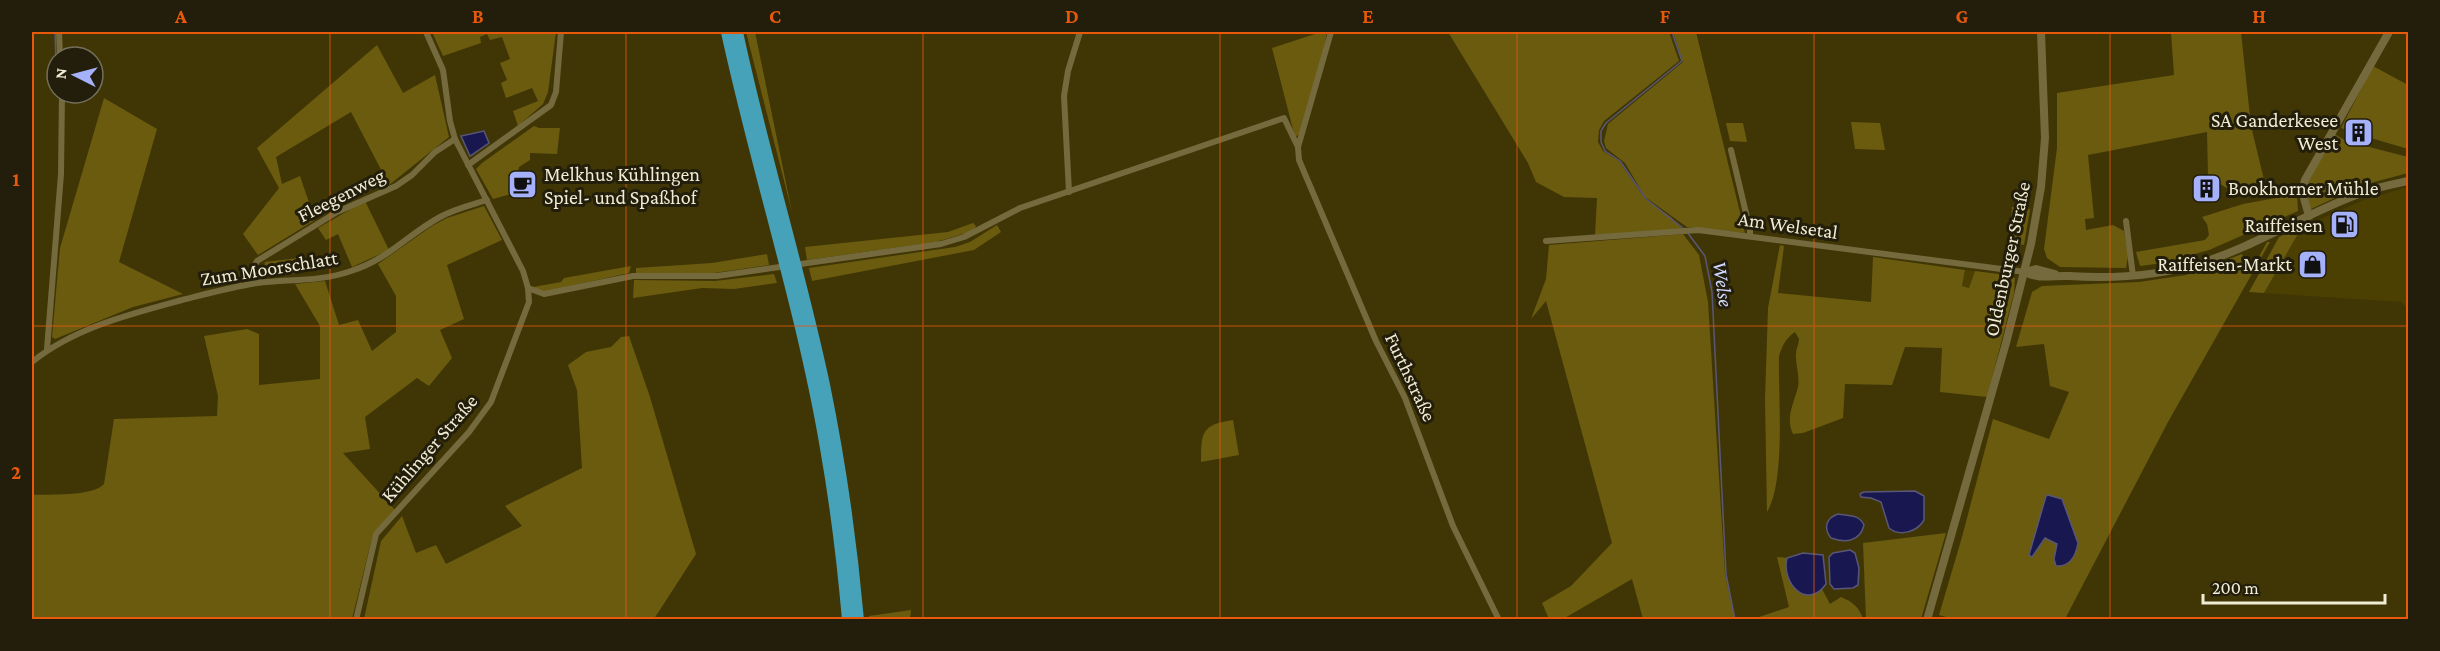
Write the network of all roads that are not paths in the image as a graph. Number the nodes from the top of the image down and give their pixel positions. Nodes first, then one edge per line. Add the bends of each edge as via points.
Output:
1 (426, 32) edge
2 (561, 32) edge
3 (727, 32) edge
4 (737, 32) edge
5 (1080, 32) edge
6 (1331, 32) edge
7 (2041, 32) edge
8 (2389, 32) edge
9 (62, 105) edge
10 (455, 139) junction
11 (1298, 147) junction
12 (1731, 150) dead end
13 (468, 165) junction
14 (2409, 181) edge
15 (1069, 192) junction
16 (487, 200) junction
17 (2309, 216) junction
18 (2126, 221) dead end
19 (1750, 236) junction
20 (1546, 241) dead end
21 (2025, 272) junction
22 (2133, 276) junction
23 (257, 283) junction
24 (528, 288) junction
25 (544, 294) junction
26 (529, 302) junction
27 (47, 349) junction
28 (32, 362) edge
29 (356, 620) edge
30 (848, 620) edge
31 (858, 620) edge
32 (1499, 620) edge
33 (1928, 620) edge

1 - 10 street, Kühlinger Straße via 443,70
2 - 13 street via 556,92 551,105
3 - 30 highway via 824,436
4 - 31 highway via 823,383 845,504
5 - 15 street via 1064,96
6 - 11 street
7 - 21 street, Oldenburger Straße via 2044,147
8 - 17 street via 2305,180 2302,191
9 - 27 street via 61,174
10 - 13 street, Kühlinger Straße
10 - 23 street, Fleegenweg via 396,186 337,212 257,261
11 - 15 street, Furthstraße via 1284,118
11 - 32 street, Furthstraße via 1299,160 1409,409 1453,526
12 - 19 street
13 - 16 street, Kühlinger Straße
14 - 17 street via 2366,191
15 - 25 street via 1020,208 954,241 717,276 633,276
16 - 23 street, Zum Moorschlatt via 446,213 388,255 351,272 310,280
16 - 24 street, Kühlinger Straße
17 - 22 street via 2200,263
18 - 22 street
19 - 20 street, Am Welsetal via 1690,231
19 - 21 street, Am Welsetal
21 - 22 street via 2045,278
21 - 33 street, Oldenburger Straße
23 - 27 street, Zum Moorschlatt via 135,312
24 - 25 street
24 - 26 street, Kühlinger Straße
25 - 26 street
26 - 29 street, Kühlinger Straße via 491,402 469,432 376,534
27 - 28 street, Zum Moorschlatt

